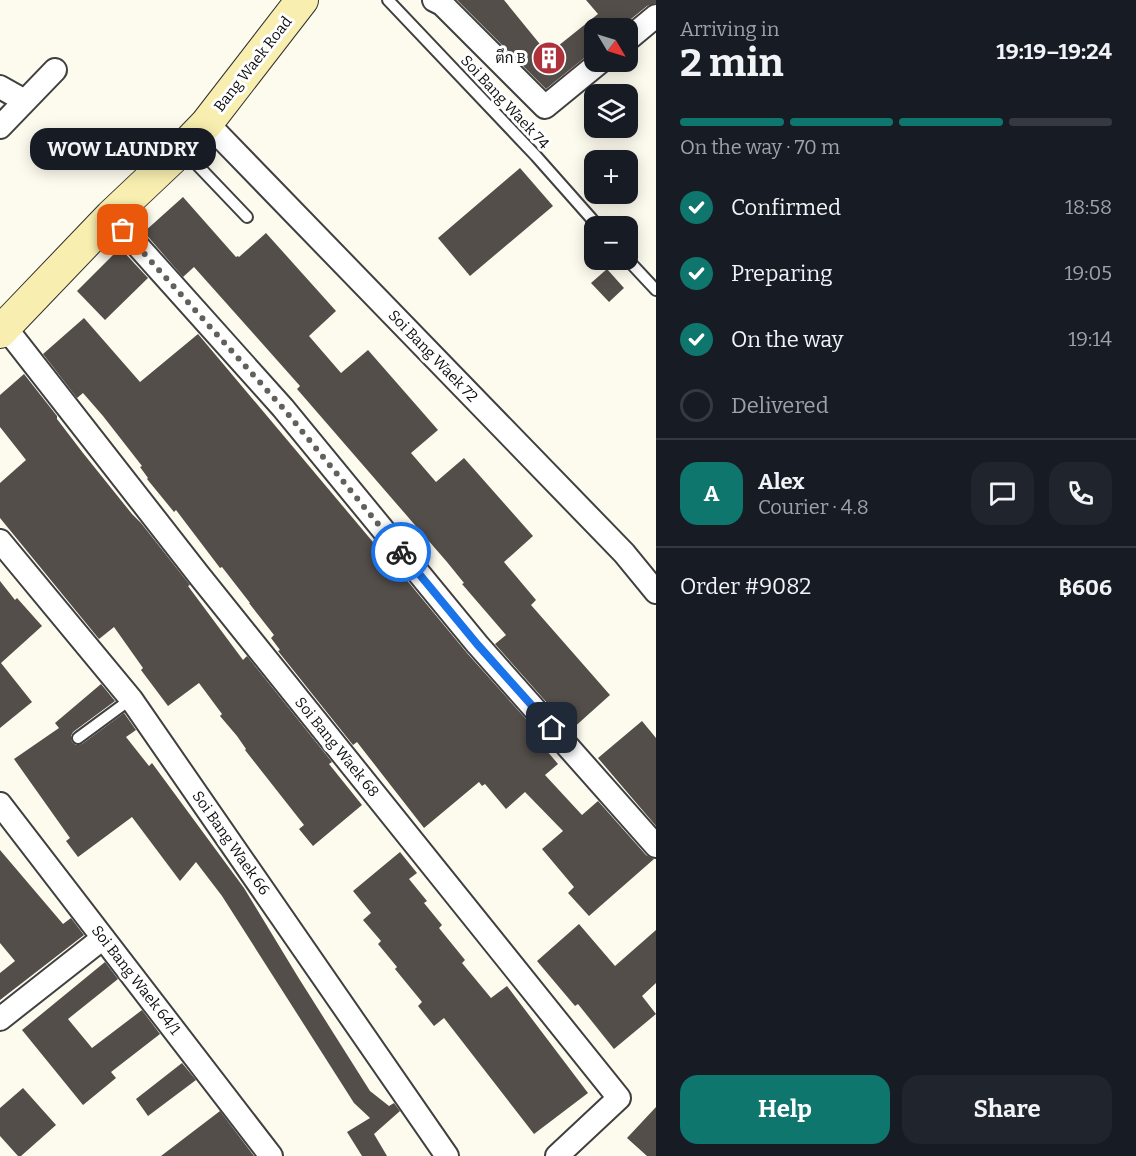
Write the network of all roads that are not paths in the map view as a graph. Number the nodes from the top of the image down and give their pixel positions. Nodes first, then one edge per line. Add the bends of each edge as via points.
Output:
1 (303, 0) edge
2 (388, 0) edge
3 (434, 0) edge
4 (656, 16) edge
5 (638, 31) edge
6 (55, 70) dead end
7 (588, 72) edge
8 (0, 87) edge
9 (25, 101) junction
10 (207, 123) junction
11 (0, 127) edge
12 (183, 149) junction
13 (111, 216) junction
14 (589, 216) edge
15 (247, 217) dead end
16 (637, 270) edge
17 (656, 290) edge
18 (2, 327) edge
19 (0, 541) edge
20 (656, 592) edge
21 (131, 699) junction
22 (78, 738) dead end
23 (0, 804) edge
24 (656, 846) edge
25 (103, 938) junction
26 (0, 1019) edge
27 (271, 1156) edge
28 (447, 1156) edge
29 (557, 1156) edge

1 - 10 main road, Bang Waek Road
2 - 14 lane, Soi Bang Waek 74
3 - 7 street via 544,107
4 - 5 street
6 - 9 street
8 - 9 street
9 - 11 street
10 - 12 main road, Bang Waek Road
10 - 20 street, Soi Bang Waek 72 via 624,554
12 - 13 main road, Bang Waek Road
12 - 15 lane
13 - 18 main road, Bang Waek Road
13 - 24 street via 283,408 477,644
16 - 17 lane
18 - 29 street, Soi Bang Waek 68 via 619,1098
19 - 21 street, Soi Bang Waek 66
21 - 22 lane
21 - 28 street, Soi Bang Waek 66
23 - 25 street, Soi Bang Waek 64/1
25 - 26 street
25 - 27 street, Soi Bang Waek 64/1

